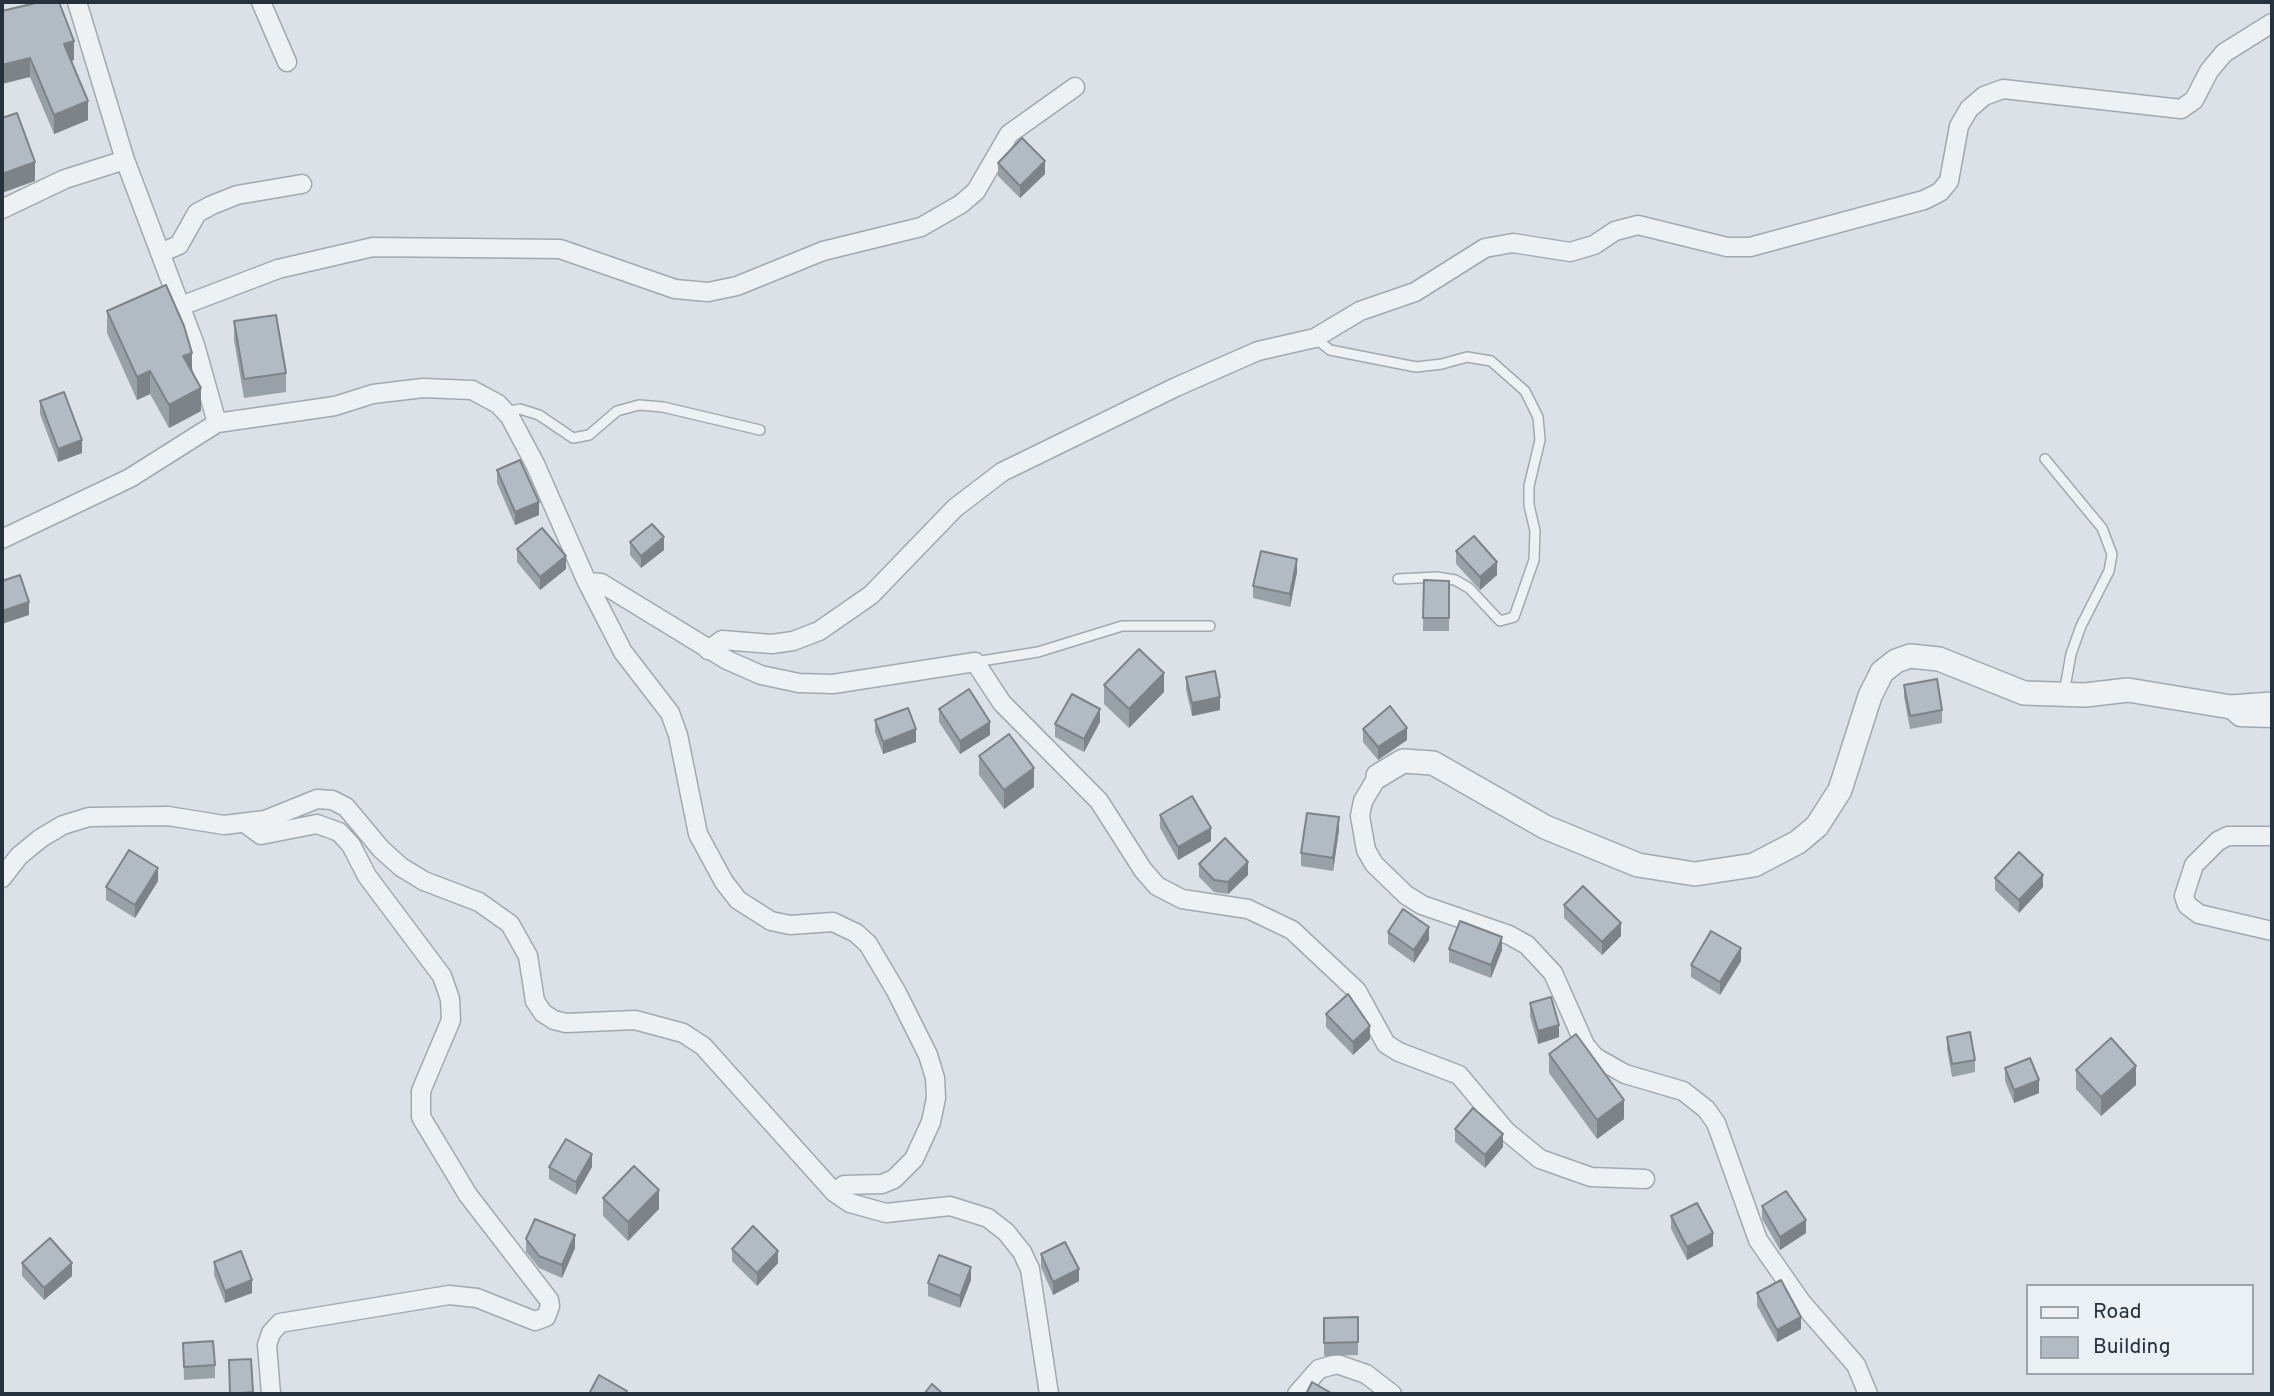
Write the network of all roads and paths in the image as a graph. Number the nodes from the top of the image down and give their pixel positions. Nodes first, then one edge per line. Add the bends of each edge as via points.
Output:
1 (77, 2) edge
2 (261, 2) edge
3 (2272, 23) edge
4 (287, 62) dead end
5 (1075, 87) dead end
6 (125, 160) junction
7 (302, 184) dead end
8 (2, 209) edge
9 (160, 253) junction
10 (181, 306) junction
11 (1315, 338) junction
12 (506, 412) junction
13 (218, 423) junction
14 (760, 430) dead end
15 (2045, 459) dead end
16 (2, 539) edge
17 (1398, 579) dead end
18 (587, 582) junction
19 (1210, 626) dead end
20 (708, 650) junction
21 (975, 662) junction
22 (2064, 695) junction
23 (2272, 704) edge
24 (2231, 707) junction
25 (2272, 718) edge
26 (1378, 776) joint
27 (245, 823) junction
28 (2272, 836) edge
29 (2, 878) edge
30 (2272, 931) edge
31 (1645, 1179) dead end
32 (834, 1192) junction
33 (271, 1394) edge
34 (1049, 1394) edge
35 (1297, 1394) edge
36 (1392, 1394) edge
37 (1868, 1394) edge

1 - 6 street
2 - 4 street
3 - 11 street via 2224,52 2194,100 2181,109 2003,89 1984,96 1959,126 1950,181 1924,200 1750,247 1727,247 1638,225 1570,252 1513,243 1493,245 1432,284 1360,311
5 - 10 street via 1009,134 976,191 961,204 921,227 823,251 737,286 708,292 675,289 559,249 373,247 278,269
6 - 8 street via 65,179
6 - 9 street
7 - 9 street via 237,195 212,205 197,213 179,245
9 - 10 street
10 - 13 street
11 - 17 lane via 1330,350 1416,366 1467,357 1491,361 1525,391 1538,417 1541,440 1529,505 1535,531 1534,560 1514,617 1500,621 1455,580
11 - 20 street via 1258,351 1002,471 955,508 871,596 819,631 772,644 722,640
12 - 13 street via 472,390 422,388
12 - 14 lane via 520,409 539,415 573,438 589,435 617,411 639,405
12 - 18 street via 535,464
13 - 16 street via 130,478
15 - 22 lane via 2102,528 2112,554 2078,635
18 - 20 street via 601,583
18 - 32 street via 623,652 670,713 698,834 724,882 738,900 771,920 790,925 832,922 856,933 868,944 896,990 928,1055 936,1098 914,1159 894,1179 875,1185 844,1185
19 - 21 lane via 1122,626 1038,652
20 - 21 street via 761,675 799,683 833,684
21 - 31 street via 1002,703 1099,801 1157,886 1182,899 1248,909 1292,930 1357,991 1386,1044 1459,1075 1506,1131 1540,1159 1591,1177
22 - 24 street via 2128,690
22 - 26 street via 2024,694 1927,656 1896,662 1882,672 1870,696 1840,790 1816,826 1776,856 1722,871 1695,874 1638,865 1545,827 1433,762 1404,761
23 - 24 street
24 - 25 street via 2240,717
26 - 37 street via 1360,816 1366,850 1374,864 1422,905 1527,945 1553,974 1585,1045 1595,1057 1625,1074 1684,1091 1706,1109 1716,1124 1758,1240 1802,1303 1856,1365
27 - 29 street via 224,825 168,816 89,817 41,838
27 - 32 street via 317,799 346,807 401,867 479,902 510,924 528,956 535,1001 543,1013 566,1023 635,1020 683,1033 724,1068
27 - 33 street via 261,835 317,824 339,832 442,976 451,1020 421,1091 421,1117 468,1195 550,1306 546,1317 535,1321 477,1298 449,1295 280,1324 267,1345
28 - 30 street via 2228,836 2218,841 2194,865 2184,891 2194,912
32 - 34 street via 850,1203 886,1213 930,1206 967,1209 1006,1232 1030,1269
35 - 36 street via 1319,1369 1337,1364 1366,1374

